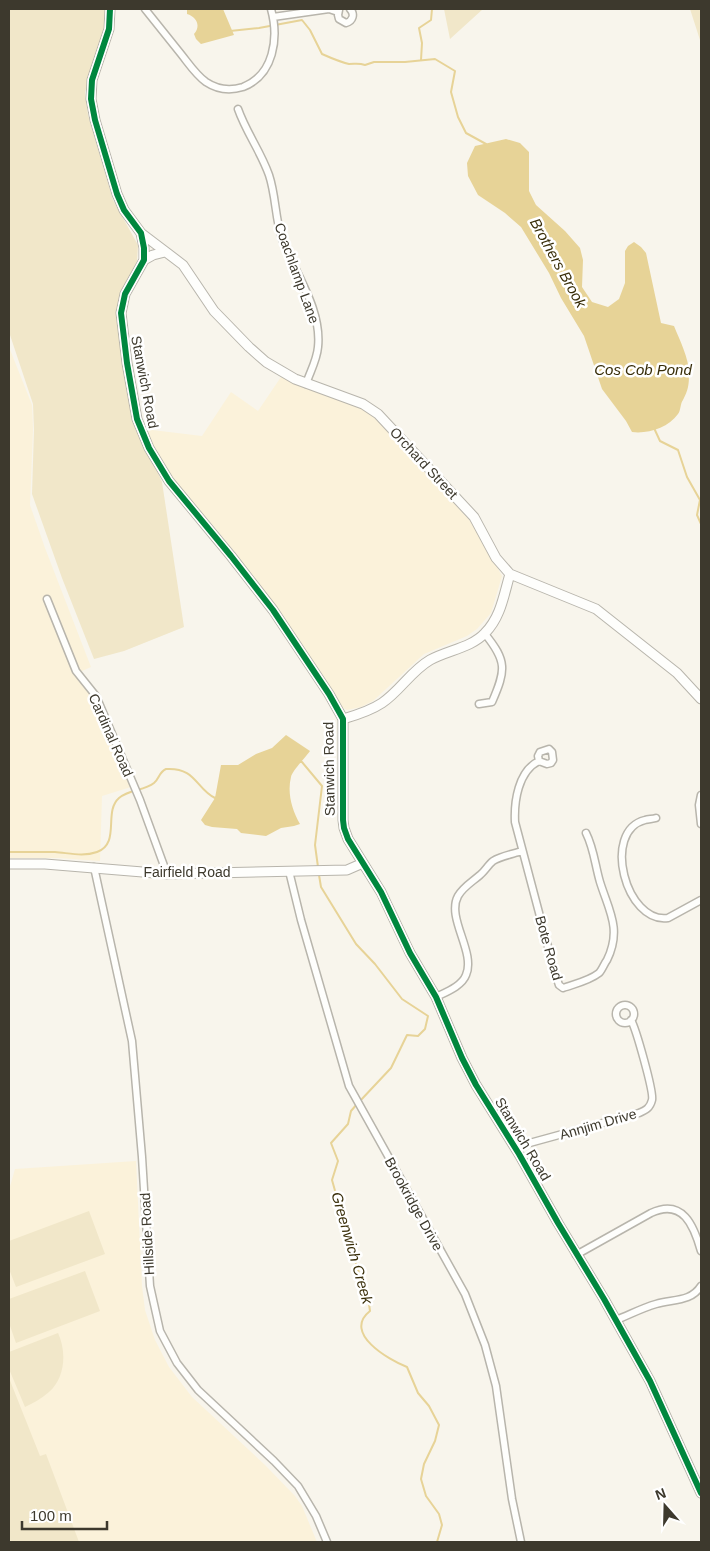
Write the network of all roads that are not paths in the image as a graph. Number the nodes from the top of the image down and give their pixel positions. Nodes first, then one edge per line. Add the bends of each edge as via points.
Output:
1 (110, 9) edge
2 (145, 9) edge
3 (271, 9) edge
4 (350, 9) edge
5 (339, 10) edge
6 (273, 17) junction
7 (238, 109) dead end
8 (141, 233) junction
9 (165, 252) junction
10 (144, 260) junction
11 (306, 384) junction
12 (510, 574) junction
13 (47, 599) dead end
14 (485, 634) junction
15 (701, 699) edge
16 (479, 704) dead end
17 (343, 719) junction
18 (539, 761) dead end
19 (701, 795) edge
20 (656, 818) dead end
21 (701, 824) edge
22 (586, 833) dead end
23 (522, 851) junction
24 (363, 863) junction
25 (9, 864) edge
26 (94, 867) junction
27 (289, 871) junction
28 (167, 874) junction
29 (701, 900) edge
30 (436, 997) junction
31 (631, 1020) dead end
32 (515, 1147) junction
33 (701, 1251) edge
34 (576, 1254) junction
35 (701, 1286) edge
36 (616, 1320) junction
37 (701, 1493) edge
38 (327, 1542) edge
39 (521, 1542) edge

1 - 8 street via 108,29 92,80 91,103 118,198
2 - 6 street via 197,74 213,86 226,90 248,84 263,74 273,53
3 - 6 street
4 - 5 street via 353,17 348,22 339,19
5 - 6 street
7 - 11 street, Coachlamp Lane via 269,175 281,233 315,320 318,347
8 - 9 street, Orchard Street
8 - 10 street
9 - 10 street
9 - 11 street, Orchard Street via 184,267 209,305 249,347 275,368
10 - 17 street, Stanwich Road via 124,294 121,313 133,400 144,438 169,481 276,614
11 - 12 street, Orchard Street via 363,404 378,414 474,517 496,558
12 - 14 street via 500,610
12 - 15 street, Orchard Street via 596,609 678,673
13 - 28 street, Cardinal Road via 76,671 96,696
14 - 16 street via 500,657 502,674 492,702
14 - 17 street via 423,664 382,703 369,711
17 - 24 street, Stanwich Road via 344,828
18 - 23 street, Bote Road via 527,769 515,804 515,822
19 - 21 street
20 - 29 street via 643,820 633,827 622,851 621,866 632,894 645,911 662,919
22 - 23 street, Bote Road via 615,927 613,944 600,972 563,988 557,979
23 - 30 street via 493,861 457,898 456,916 468,970 459,984
24 - 27 street, Fairfield Road via 350,869
24 - 30 street, Stanwich Road via 381,892 407,949
25 - 26 street, Fairfield Road
26 - 28 street, Fairfield Road
26 - 38 street, Hillside Road via 132,1041 149,1280 160,1330 177,1363 198,1390 298,1486
27 - 28 street, Fairfield Road
27 - 39 street, Brookridge Drive via 347,1082 465,1294 482,1334 496,1386
30 - 32 street, Stanwich Road via 471,1077
31 - 32 street, Annjim Drive via 653,1098 649,1108
32 - 34 street, Stanwich Road
33 - 34 street via 688,1219 680,1212 664,1209
34 - 36 street, Stanwich Road
35 - 36 street via 686,1298 658,1304
36 - 37 street, Stanwich Road via 660,1399

